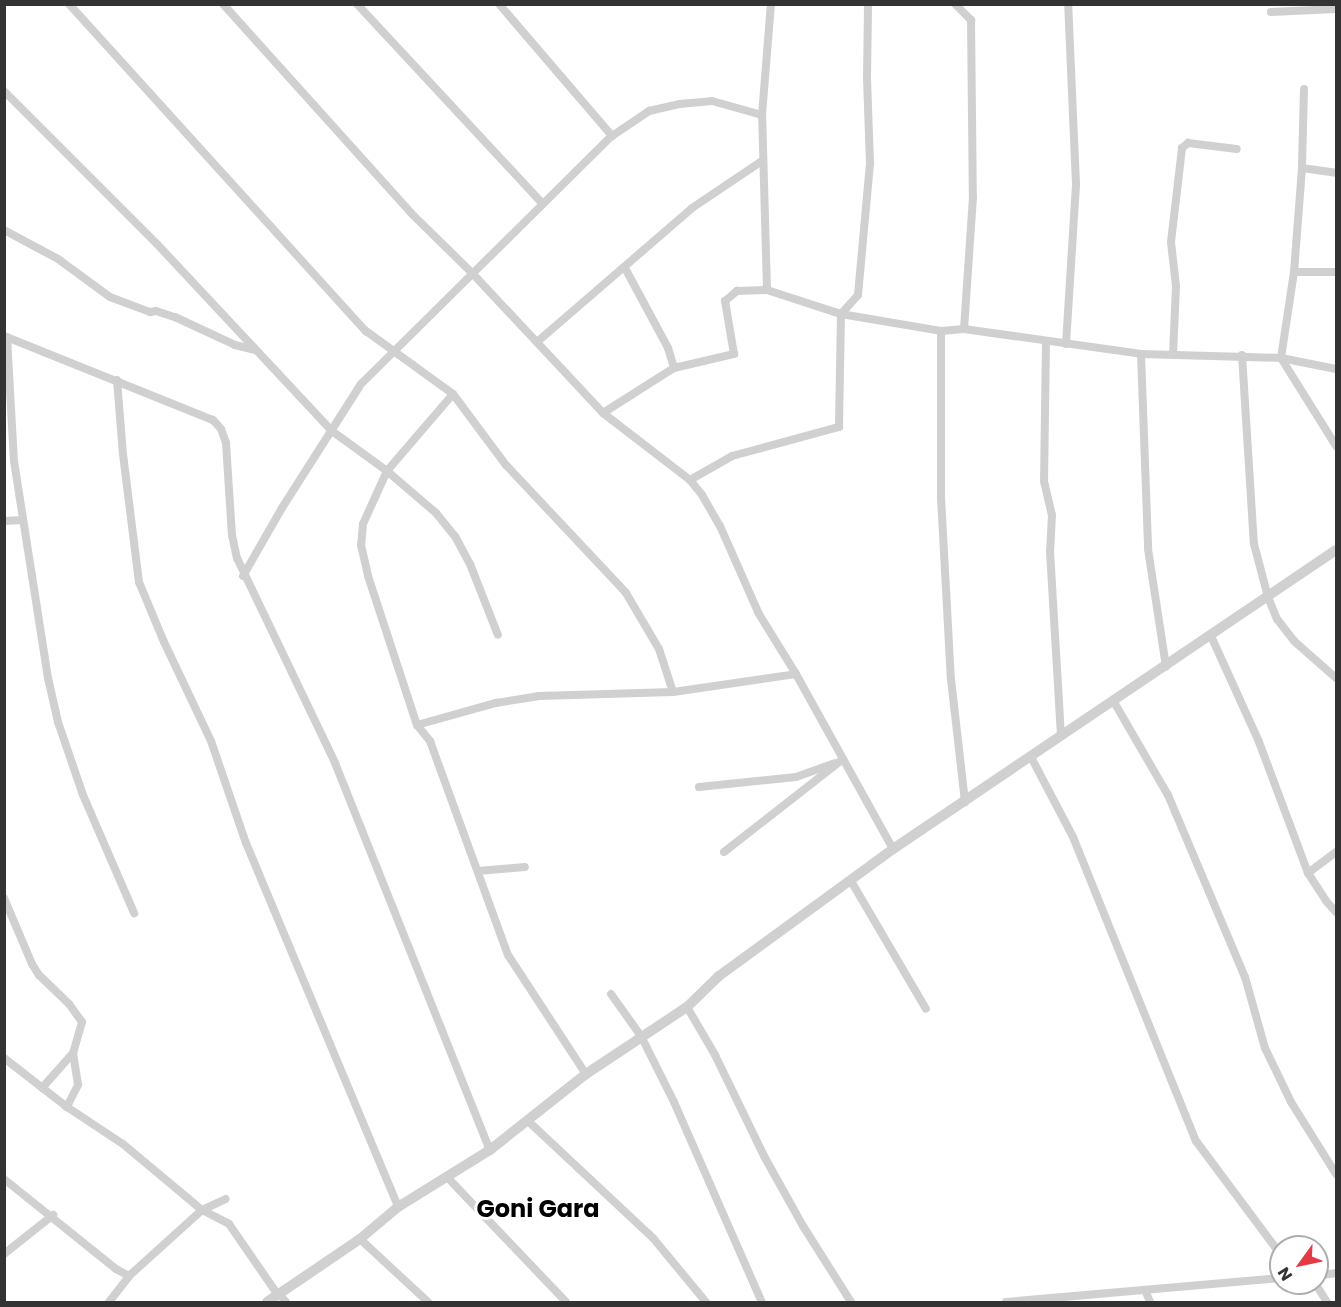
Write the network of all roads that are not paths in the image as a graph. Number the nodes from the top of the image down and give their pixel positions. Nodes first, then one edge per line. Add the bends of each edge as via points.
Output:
1 (69, 4) edge
2 (223, 4) edge
3 (357, 4) edge
4 (499, 4) edge
5 (771, 4) edge
6 (868, 4) edge
7 (955, 4) edge
8 (1068, 4) edge
9 (1336, 9) edge
10 (1271, 12) dead end
11 (1304, 89) dead end
12 (4, 91) edge
13 (762, 115) junction
14 (612, 136) junction
15 (1237, 149) dead end
16 (762, 161) junction
17 (1302, 168) junction
18 (1336, 173) edge
19 (542, 202) junction
20 (4, 230) edge
21 (625, 267) junction
22 (1294, 272) junction
23 (1336, 272) edge
24 (473, 274) junction
25 (767, 291) junction
26 (841, 314) junction
27 (964, 329) junction
28 (941, 331) junction
29 (6, 336) edge
30 (1046, 341) junction
31 (537, 342) junction
32 (1066, 344) junction
33 (255, 350) junction
34 (396, 351) junction
35 (1141, 354) junction
36 (1173, 355) junction
37 (1242, 356) junction
38 (1281, 358) junction
39 (674, 368) junction
40 (1336, 369) edge
41 (117, 380) junction
42 (453, 394) junction
43 (603, 413) junction
44 (332, 431) junction
45 (1336, 446) edge
46 (9, 460) edge
47 (387, 471) junction
48 (690, 480) junction
49 (23, 520) junction
50 (4, 521) edge
51 (1336, 550) edge
52 (243, 576) junction
53 (1268, 597) junction
54 (498, 635) dead end
55 (1212, 636) junction
56 (1166, 667) junction
57 (796, 674) junction
58 (1336, 678) edge
59 (673, 692) junction
60 (1114, 702) junction
61 (417, 725) junction
62 (1061, 736) junction
63 (1031, 757) junction
64 (843, 759) junction
65 (699, 787) dead end
66 (965, 802) junction
67 (893, 849) junction
68 (724, 852) dead end
69 (1336, 852) edge
70 (525, 867) dead end
71 (478, 871) junction
72 (1308, 873) junction
73 (852, 881) junction
74 (4, 898) edge
75 (1336, 912) edge
76 (134, 913) dead end
77 (611, 994) dead end
78 (687, 1007) junction
79 (926, 1009) dead end
80 (641, 1036) junction
81 (73, 1053) junction
82 (4, 1058) edge
83 (586, 1074) junction
84 (42, 1088) junction
85 (67, 1107) junction
86 (528, 1121) junction
87 (490, 1150) junction
88 (1336, 1174) edge
89 (448, 1178) junction
90 (4, 1179) edge
91 (226, 1199) dead end
92 (398, 1207) junction
93 (202, 1210) junction
94 (53, 1215) junction
95 (360, 1239) junction
96 (1269, 1239) edge
97 (4, 1254) edge
98 (129, 1276) junction
99 (1269, 1279) edge
100 (1145, 1290) junction
101 (281, 1298) edge
102 (1048, 1301) edge
103 (109, 1302) edge
104 (267, 1302) edge
105 (426, 1302) edge
106 (566, 1302) edge
107 (706, 1302) edge
108 (762, 1302) edge
109 (851, 1302) edge
110 (1006, 1302) edge
111 (1150, 1302) edge

1 - 34 street via 366,331
2 - 24 street via 411,213
3 - 19 street
4 - 14 street
5 - 13 street
6 - 26 street via 870,164 858,295
7 - 27 street via 971,20 973,197
8 - 32 street via 1076,184
9 - 10 street
11 - 17 street
12 - 33 street via 157,244
13 - 14 street via 712,101 679,104 649,111
13 - 16 street
14 - 19 street
15 - 36 street via 1188,143 1182,148 1171,242 1176,286
16 - 21 street via 692,208
16 - 25 street
17 - 18 street
17 - 22 street
19 - 24 street
20 - 33 street via 58,259 110,297 150,312 156,310
21 - 31 street
21 - 39 street via 668,348
22 - 23 street
22 - 38 street
24 - 31 street
24 - 34 street
25 - 26 street
25 - 39 street via 737,291 725,301 734,354
26 - 28 street
26 - 48 street via 839,427 732,456
27 - 28 street
27 - 30 street
28 - 66 street via 941,497 951,679
29 - 41 street
29 - 46 street
30 - 32 street
30 - 62 street via 1044,481 1052,514 1050,551
31 - 43 street
32 - 35 street
33 - 44 street
34 - 42 street
34 - 44 street via 361,384
35 - 36 street
35 - 56 street via 1148,549
36 - 37 street
37 - 38 street
37 - 53 street via 1254,544
38 - 40 street
38 - 45 street
39 - 43 street
41 - 52 street via 213,420 221,429 226,443 232,535
41 - 92 street via 139,582 211,741 246,843
42 - 47 street
42 - 59 street via 506,465 626,592 659,650
43 - 48 street
44 - 47 street
44 - 52 street
46 - 49 street
47 - 54 street via 436,513 456,538
47 - 61 street via 363,524 361,545
48 - 57 street via 720,526 759,614
49 - 50 street
49 - 76 street via 58,722 83,795
51 - 53 street
52 - 87 street via 335,763
53 - 55 street
53 - 58 street via 1277,619 1294,642
55 - 56 street
55 - 72 street via 1259,742
56 - 60 street
57 - 59 street
57 - 64 street
59 - 61 street via 539,696 496,703
60 - 62 street
60 - 88 street via 1168,795 1245,977 1265,1048 1291,1102
61 - 71 street via 430,741
62 - 63 street
63 - 66 street
63 - 96 street via 1073,837 1196,1142
64 - 65 street via 796,777
64 - 67 street
64 - 68 street
66 - 67 street
67 - 73 street
69 - 72 street
70 - 71 street
71 - 83 street via 508,955
72 - 75 street
73 - 78 street via 719,976
73 - 79 street
74 - 81 street via 32,964 80,1018
77 - 80 street
78 - 80 street
78 - 109 street via 792,1206
80 - 83 street
80 - 108 street
81 - 84 street
81 - 85 street via 78,1084
82 - 84 street
83 - 86 street
84 - 85 street
85 - 93 street via 123,1144
86 - 87 street
86 - 107 street via 653,1238
87 - 89 street
89 - 92 street
89 - 106 street
90 - 94 street
91 - 93 street
92 - 95 street
93 - 98 street
93 - 101 street via 229,1224
94 - 97 street
94 - 98 street
95 - 101 street
95 - 105 street
98 - 103 street
99 - 100 street
100 - 102 street
100 - 111 street
101 - 104 street
102 - 110 street

